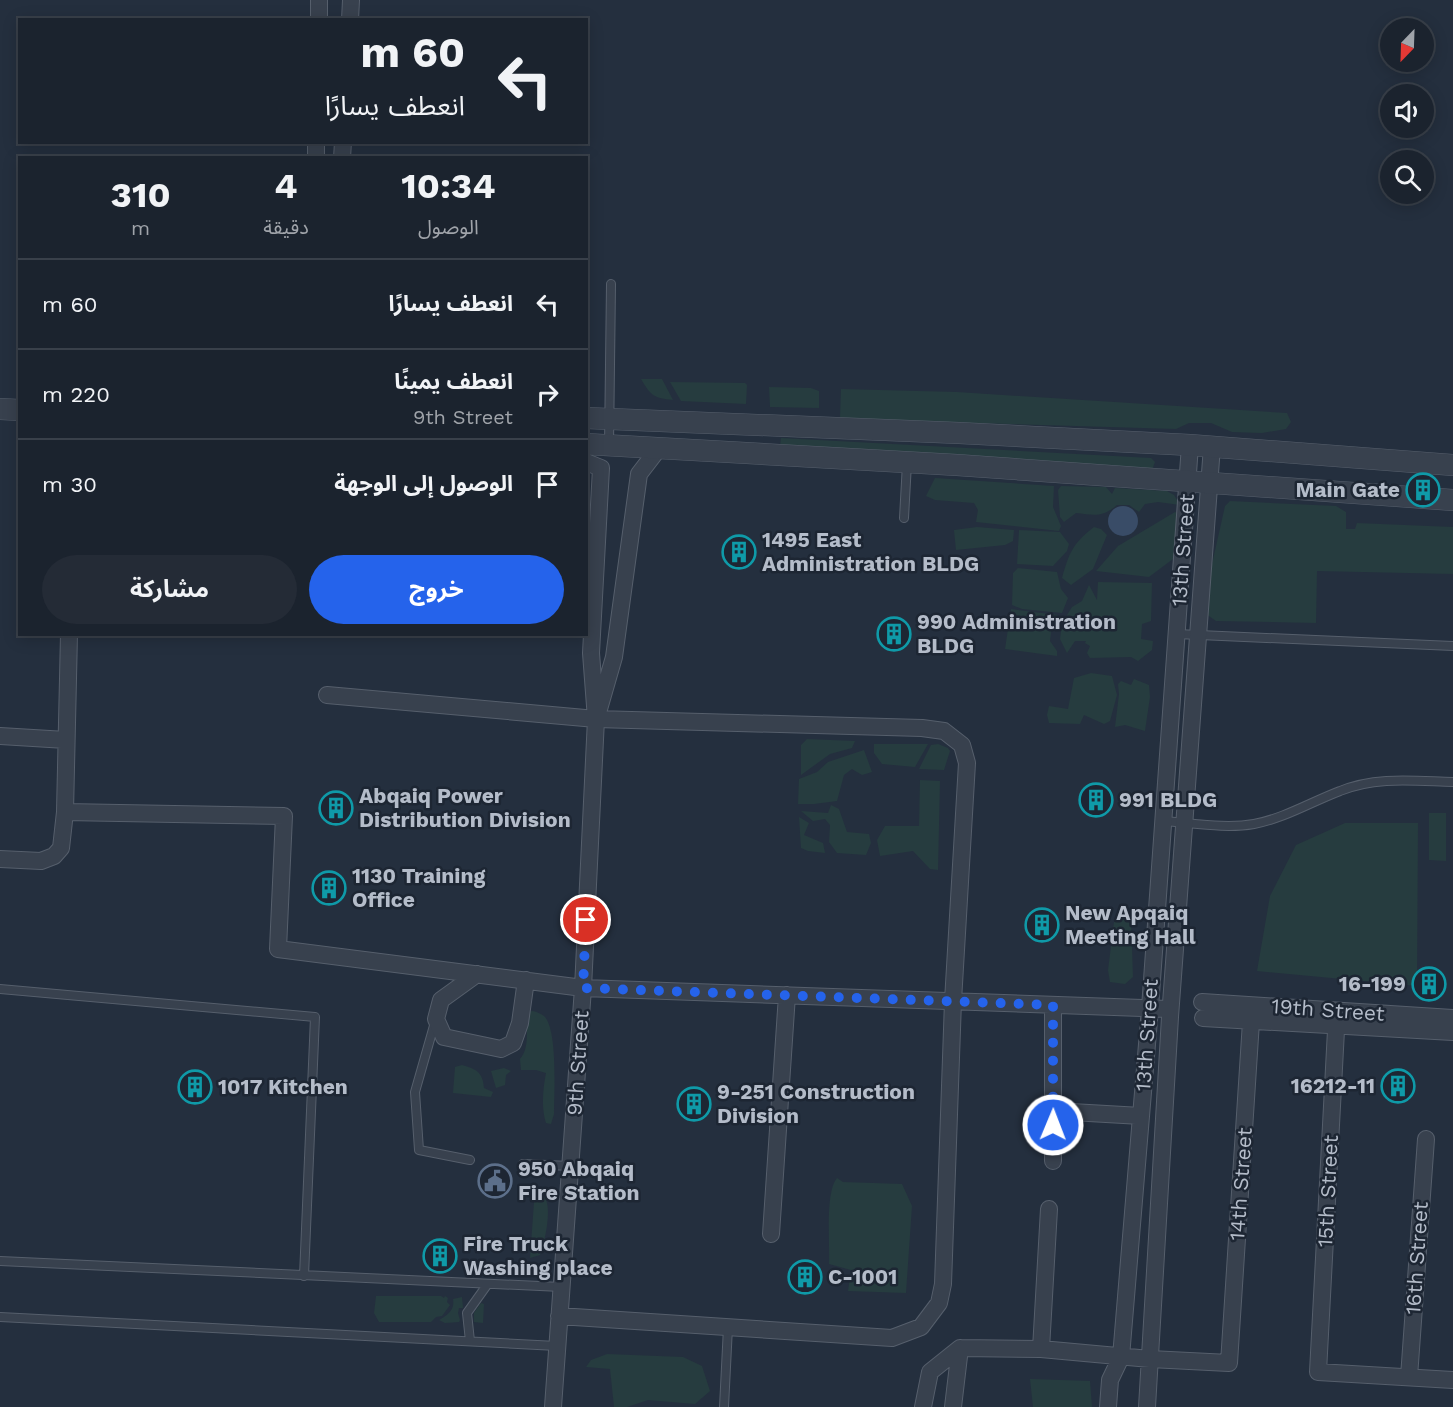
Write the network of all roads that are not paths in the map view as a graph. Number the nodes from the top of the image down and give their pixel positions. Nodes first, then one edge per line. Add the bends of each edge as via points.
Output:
1 (319, 0) edge
2 (351, 0) edge
3 (319, 18) edge
4 (350, 18) edge
5 (610, 284) dead end
6 (0, 409) edge
7 (18, 410) edge
8 (588, 418) edge
9 (609, 419) junction
10 (588, 444) edge
11 (1190, 445) junction
12 (609, 446) junction
13 (1212, 446) junction
14 (659, 448) junction
15 (908, 462) junction
16 (588, 463) edge
17 (1453, 465) edge
18 (1188, 482) junction
19 (1209, 484) junction
20 (1453, 500) edge
21 (904, 518) dead end
22 (1177, 634) junction
23 (1198, 635) junction
24 (69, 636) edge
25 (1453, 646) edge
26 (327, 695) dead end
27 (596, 718) junction
28 (0, 736) edge
29 (66, 740) junction
30 (1453, 782) edge
31 (64, 812) junction
32 (1163, 821) junction
33 (1184, 823) junction
34 (0, 859) edge
35 (477, 974) junction
36 (526, 980) junction
37 (583, 988) junction
38 (0, 989) edge
39 (787, 995) junction
40 (953, 1001) junction
41 (1053, 1005) junction
42 (1150, 1008) junction
43 (1170, 1009) junction
44 (1203, 1010) dead end
45 (1252, 1013) junction
46 (1337, 1018) junction
47 (1453, 1018) edge
48 (436, 1019) junction
49 (1453, 1032) edge
50 (1054, 1111) junction
51 (1141, 1116) junction
52 (1426, 1139) dead end
53 (470, 1160) dead end
54 (1053, 1161) dead end
55 (523, 1164) dead end
56 (571, 1166) junction
57 (1048, 1209) dead end
58 (771, 1234) dead end
59 (0, 1262) edge
60 (304, 1276) junction
61 (487, 1285) junction
62 (561, 1287) junction
63 (559, 1316) junction
64 (0, 1317) edge
65 (728, 1327) junction
66 (470, 1341) junction
67 (557, 1346) junction
68 (960, 1348) junction
69 (1041, 1349) junction
70 (1121, 1357) junction
71 (1150, 1359) junction
72 (1409, 1377) junction
73 (1453, 1380) edge
74 (553, 1407) edge
75 (724, 1407) edge
76 (923, 1407) edge
77 (953, 1407) edge
78 (1108, 1407) edge
79 (1147, 1407) edge

1 - 3 street
2 - 4 street
5 - 9 lane
6 - 7 street
8 - 9 street
9 - 11 street
9 - 12 lane
10 - 12 street
11 - 13 street
11 - 18 street, 13th Street
12 - 14 street
13 - 17 street
13 - 19 street, 13th Street
14 - 15 street
14 - 27 street via 639,474 614,657
15 - 18 street
15 - 21 lane
16 - 27 street via 601,468 591,653
18 - 19 street
18 - 22 street, 13th Street
19 - 20 street
19 - 23 street, 13th Street
22 - 23 lane
22 - 32 street, 13th Street
23 - 25 lane
23 - 33 street, 13th Street
24 - 29 street
26 - 27 street
27 - 37 street, 9th Street
27 - 40 street via 922,728 944,731 962,745 967,763
28 - 29 street
29 - 31 street
30 - 33 lane via 1372,782 1254,824
31 - 34 street via 61,848 54,856 41,861
31 - 35 street via 284,816 278,949
32 - 33 lane
32 - 42 street, 13th Street
33 - 43 street, 13th Street
35 - 36 street
35 - 48 street via 441,1000
36 - 37 street
36 - 48 street via 513,1043 501,1049 444,1037
37 - 39 street
37 - 56 street, 9th Street
38 - 60 lane via 315,1017
39 - 40 street
39 - 58 street
40 - 41 street
40 - 65 street via 943,1284 939,1303 921,1327 892,1338
41 - 42 street
41 - 50 street
42 - 43 street
42 - 51 street, 13th Street
43 - 71 street, 13th Street
44 - 45 street, 19th Street
45 - 46 street, 19th Street
45 - 71 street, 14th Street via 1229,1363
46 - 47 street, 19th Street
46 - 49 street, 19th Street
46 - 72 street, 15th Street via 1318,1372
48 - 53 lane via 415,1092 418,1150
50 - 51 street
50 - 54 street
51 - 70 street, 13th Street
52 - 72 street, 16th Street
55 - 56 lane
56 - 62 street, 9th Street
57 - 69 street
59 - 60 lane
60 - 61 lane
61 - 62 lane
61 - 66 lane via 467,1313
62 - 63 street, 9th Street
63 - 65 street
63 - 67 street, 9th Street
64 - 66 lane
65 - 75 lane
66 - 67 lane
67 - 74 street, 9th Street
68 - 69 street
68 - 76 street via 930,1372
68 - 77 street
69 - 70 street
70 - 71 street
70 - 78 street, 13th Street via 1110,1380
71 - 79 street, 13th Street
72 - 73 street

